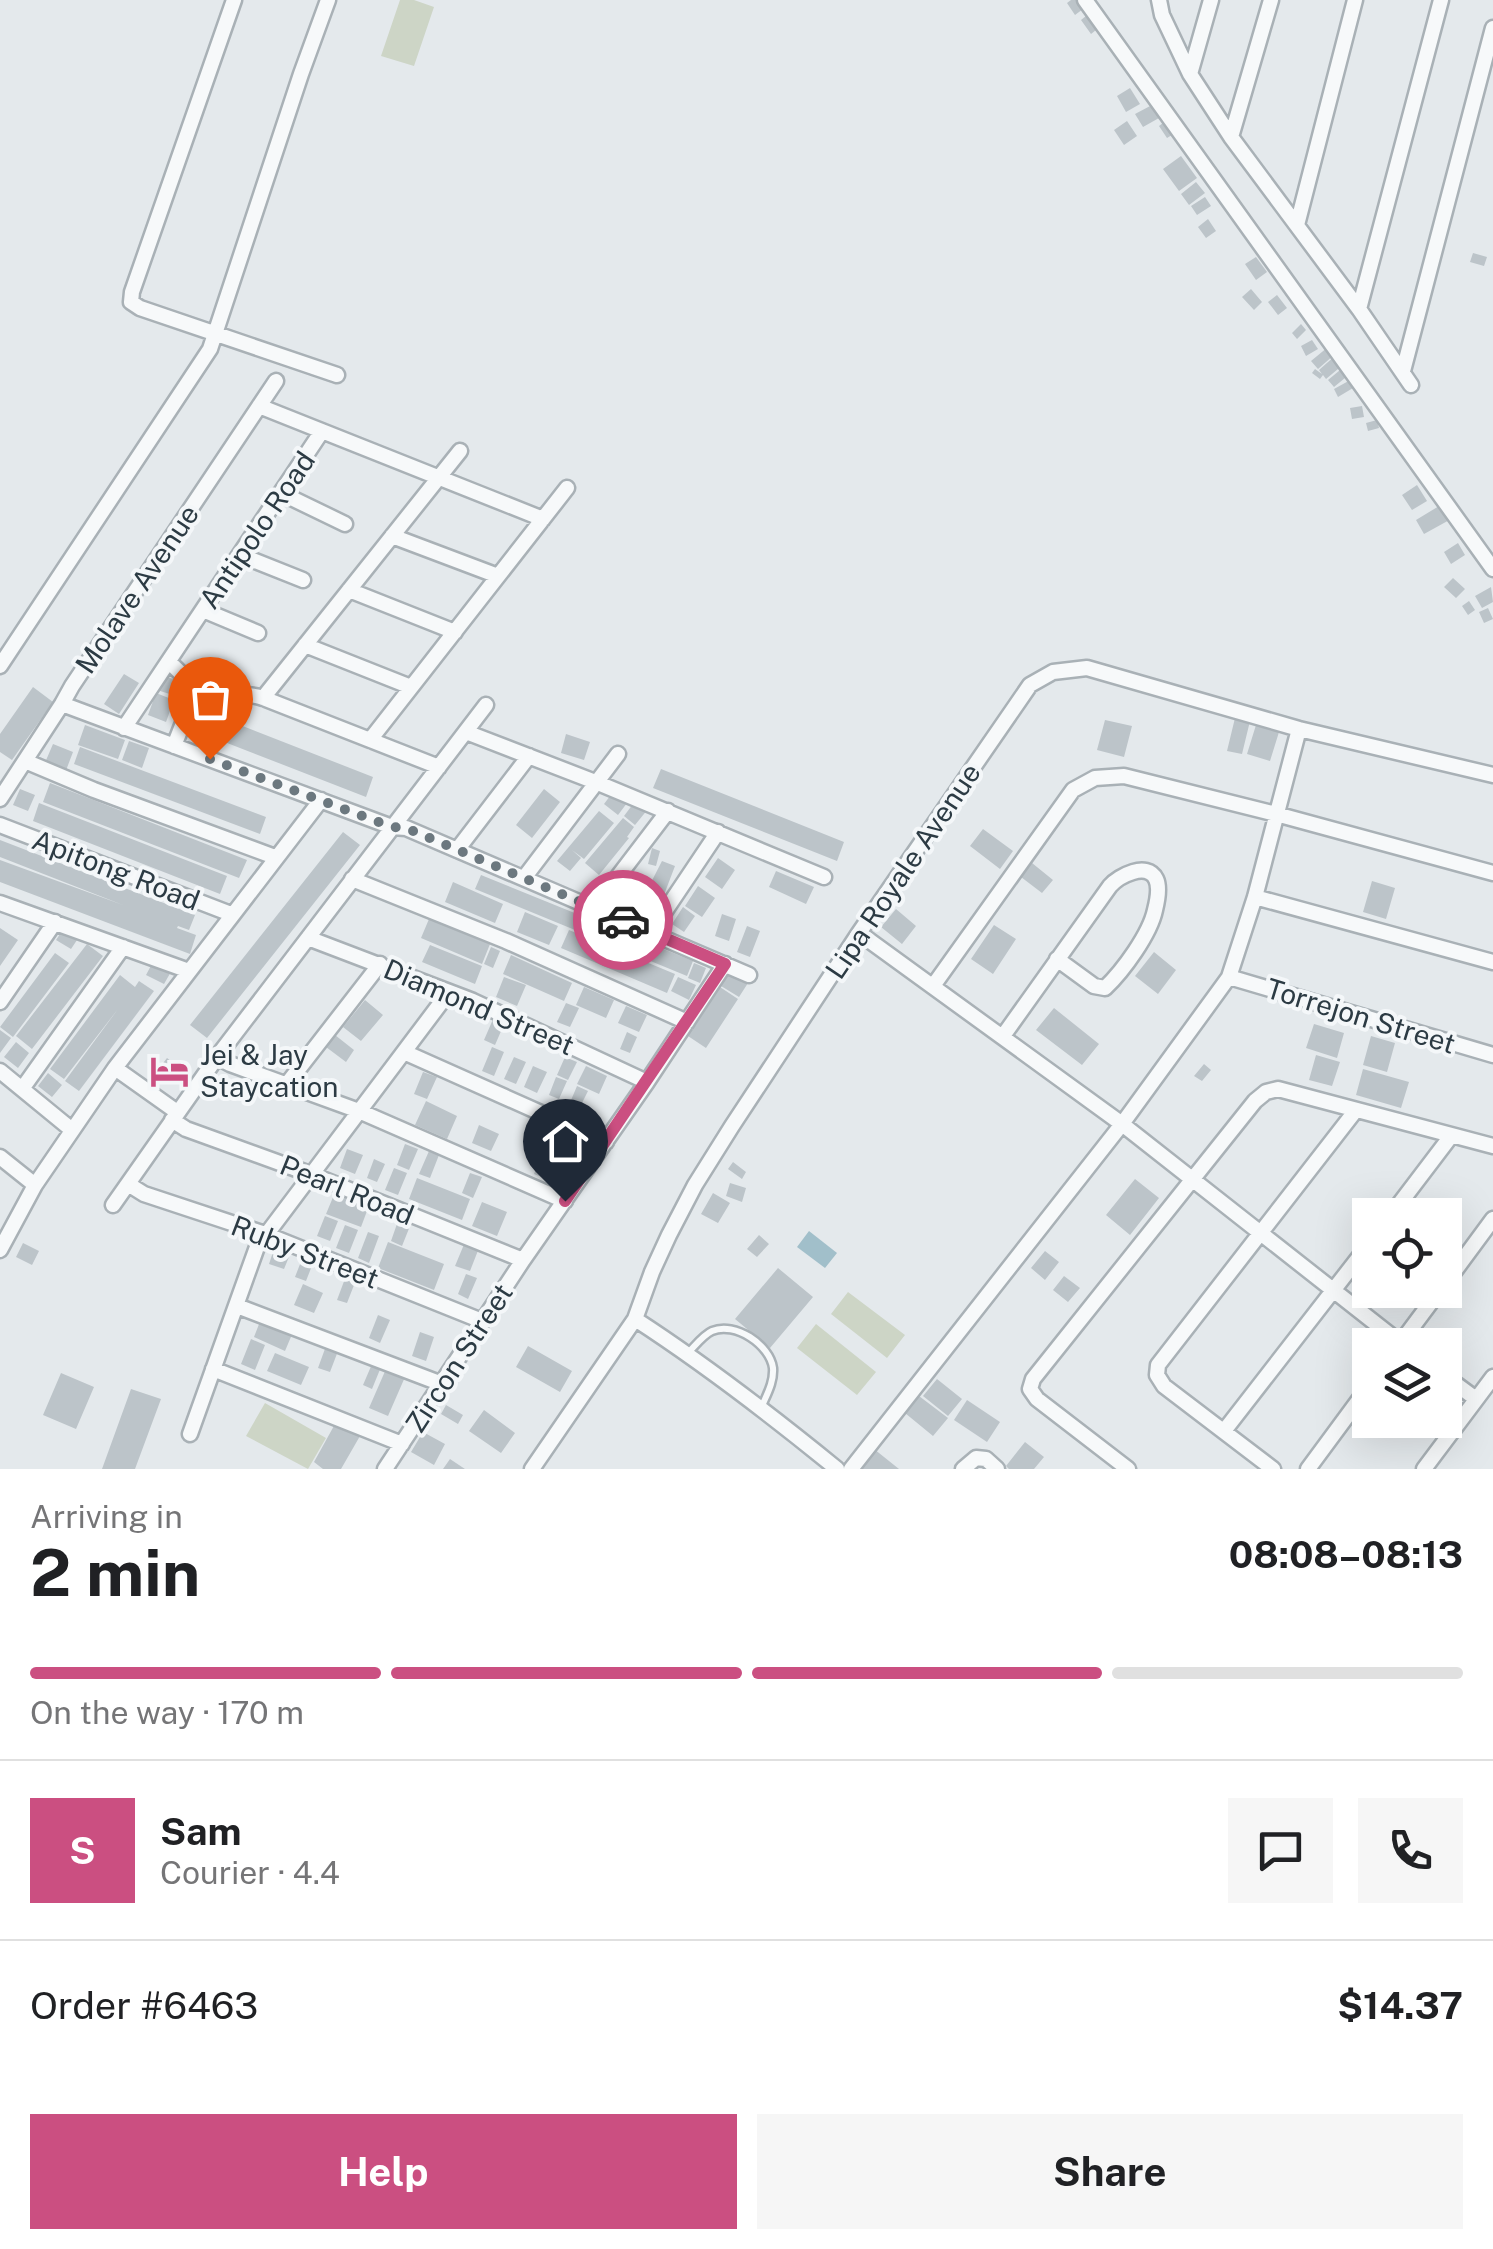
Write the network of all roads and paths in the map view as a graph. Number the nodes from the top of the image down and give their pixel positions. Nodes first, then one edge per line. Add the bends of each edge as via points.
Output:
1 (234, 0) edge
2 (328, 0) edge
3 (1086, 0) edge
4 (1159, 0) edge
5 (1212, 0) edge
6 (1271, 0) edge
7 (1355, 0) edge
8 (1441, 0) edge
9 (1493, 28) edge
10 (1190, 74) junction
11 (1231, 137) junction
12 (1297, 225) junction
13 (1359, 309) junction
14 (216, 335) junction
15 (1404, 371) junction
16 (337, 375) dead end
17 (276, 380) dead end
18 (1412, 385) dead end
19 (259, 406) junction
20 (322, 431) junction
21 (460, 451) dead end
22 (439, 478) junction
23 (567, 488) dead end
24 (281, 493) junction
25 (542, 520) junction
26 (345, 524) dead end
27 (392, 536) junction
28 (240, 555) junction
29 (1493, 569) edge
30 (498, 576) junction
31 (303, 580) dead end
32 (349, 590) junction
33 (203, 610) junction
34 (455, 632) junction
35 (258, 633) dead end
36 (304, 645) junction
37 (169, 662) junction
38 (0, 666) edge
39 (411, 687) junction
40 (200, 691) junction
41 (263, 698) junction
42 (62, 704) junction
43 (486, 705) dead end
44 (124, 728) junction
45 (1299, 730) junction
46 (466, 732) junction
47 (370, 740) junction
48 (174, 746) junction
49 (618, 754) dead end
50 (530, 756) junction
51 (25, 761) junction
52 (439, 767) junction
53 (1493, 775) edge
54 (598, 782) junction
55 (0, 799) edge
56 (321, 800) junction
57 (668, 811) junction
58 (1276, 814) junction
59 (0, 825) edge
60 (392, 827) junction
61 (718, 832) junction
62 (458, 850) junction
63 (275, 857) junction
64 (1493, 873) edge
65 (824, 877) dead end
66 (352, 878) junction
67 (524, 878) junction
68 (1255, 897) junction
69 (0, 903) edge
70 (594, 908) junction
71 (231, 914) junction
72 (55, 922) junction
73 (651, 932) junction
74 (859, 933) junction
75 (308, 938) junction
76 (122, 947) junction
77 (1057, 960) junction
78 (1493, 962) edge
79 (380, 964) junction
80 (725, 964) junction
81 (189, 971) junction
82 (749, 975) dead end
83 (1229, 977) junction
84 (933, 986) junction
85 (449, 992) junction
86 (0, 1002) edge
87 (687, 1022) junction
88 (1003, 1036) junction
89 (404, 1052) junction
90 (217, 1056) junction
91 (1493, 1056) edge
92 (115, 1068) junction
93 (0, 1071) edge
94 (647, 1082) junction
95 (287, 1084) junction
96 (22, 1089) junction
97 (1356, 1110) junction
98 (359, 1111) junction
99 (174, 1116) junction
100 (1122, 1124) junction
101 (72, 1130) junction
102 (1451, 1136) junction
103 (606, 1142) junction
104 (1493, 1146) edge
105 (0, 1157) edge
106 (310, 1174) junction
107 (1191, 1178) junction
108 (128, 1184) junction
109 (35, 1185) junction
110 (1404, 1198) edge
111 (565, 1201) junction
112 (113, 1205) dead end
113 (1493, 1219) edge
114 (265, 1234) junction
115 (1260, 1234) junction
116 (1, 1244) edge
117 (523, 1260) junction
118 (1462, 1261) edge
119 (1352, 1267) edge
120 (1334, 1291) junction
121 (237, 1306) junction
122 (636, 1319) junction
123 (482, 1322) junction
124 (1381, 1328) edge
125 (688, 1353) junction
126 (214, 1370) junction
127 (1493, 1377) edge
128 (442, 1384) junction
129 (1462, 1389) edge
130 (1476, 1399) junction
131 (762, 1408) junction
132 (1352, 1409) edge
133 (1224, 1431) junction
134 (190, 1434) dead end
135 (402, 1444) junction
136 (386, 1469) edge
137 (532, 1469) edge
138 (837, 1469) edge
139 (852, 1469) edge
140 (962, 1469) edge
141 (998, 1469) edge
142 (1128, 1469) edge
143 (1273, 1469) edge
144 (1308, 1469) edge
145 (1424, 1469) edge

1 - 14 street via 131,302
2 - 14 street
3 - 29 street
4 - 10 street
5 - 10 street
6 - 11 street
7 - 12 street
8 - 13 street
9 - 15 street
10 - 11 street
11 - 12 street
12 - 13 street
13 - 15 street
14 - 16 street
14 - 38 street
15 - 18 street
17 - 19 street, Molave Avenue
19 - 20 street
19 - 42 street, Molave Avenue
20 - 22 street
20 - 24 street, Antipolo Road
21 - 22 street
22 - 25 street
22 - 27 street
23 - 25 street
24 - 26 street
24 - 28 street, Antipolo Road
25 - 30 street
27 - 30 street
27 - 32 street
28 - 31 street
28 - 33 street, Antipolo Road
30 - 34 street
32 - 34 street
32 - 36 street
33 - 35 street
33 - 37 street, Antipolo Road
34 - 39 street
36 - 39 street
36 - 41 street
37 - 40 street
37 - 44 street, Antipolo Road
39 - 47 street
40 - 41 street
40 - 48 street
41 - 47 street
42 - 44 street
42 - 51 street, Molave Avenue
43 - 46 street
44 - 48 street
45 - 53 street, Lipa Royale Avenue
45 - 58 street
45 - 74 street, Lipa Royale Avenue via 1087,668 1054,672 1030,685
46 - 50 street
46 - 52 street
47 - 52 street
48 - 56 street
49 - 54 street
50 - 54 street
50 - 62 street
51 - 55 street, Molave Avenue
51 - 63 street
52 - 60 street
54 - 57 street
54 - 67 street
56 - 60 street
56 - 63 street
57 - 61 street
57 - 70 street
58 - 64 street
58 - 68 street
58 - 84 street via 1124,776 1095,778 1074,790
59 - 71 street, Apitong Road
60 - 62 street
60 - 66 street
61 - 65 street
61 - 73 street
62 - 67 street
63 - 71 street
66 - 75 street
66 - 87 street
67 - 70 street
68 - 78 street
68 - 83 street
69 - 72 street
70 - 73 street
71 - 81 street
72 - 76 street
72 - 86 street
73 - 80 street
74 - 84 street
74 - 122 street, Lipa Royale Avenue via 695,1185
75 - 79 street, Diamond Street
75 - 90 street
76 - 81 street
76 - 96 street
77 - 77 street via 1119,876 1155,877 1148,929 1105,988
77 - 88 street
79 - 85 street, Diamond Street
79 - 95 street
80 - 82 street
80 - 87 street, Zircon Street
81 - 92 street
83 - 91 street, Torrejon Street
83 - 100 street
84 - 88 street
85 - 89 street
85 - 94 street, Diamond Street
87 - 94 street, Zircon Street
88 - 100 street
89 - 98 street
89 - 103 street
90 - 95 street
90 - 99 street
92 - 99 street, Pearl Road
92 - 101 street
93 - 96 street
94 - 103 street, Zircon Street
95 - 98 street
96 - 101 street
97 - 102 street
97 - 107 street via 1278,1088 1266,1092
97 - 115 street
98 - 106 street
98 - 111 street
99 - 106 street, Pearl Road via 186,1128
99 - 108 street
100 - 107 street
100 - 139 street
101 - 109 street
102 - 104 street
102 - 110 street
103 - 111 street, Zircon Street
105 - 109 street
106 - 114 street
106 - 117 street, Pearl Road
107 - 115 street
107 - 142 street via 1030,1389
108 - 112 street
108 - 114 street, Ruby Street
109 - 116 street
111 - 117 street, Zircon Street
113 - 118 street
114 - 121 street
114 - 123 street, Ruby Street
115 - 120 street
115 - 133 street via 1158,1366 1164,1386
117 - 123 street, Zircon Street
119 - 120 street
120 - 124 street
120 - 133 street
121 - 126 street
121 - 128 street
122 - 125 street
122 - 137 street, Lipa Royale Avenue
123 - 128 street, Zircon Street
125 - 131 street
125 - 131 lane via 713,1330 730,1328 751,1338 773,1365
126 - 134 street
126 - 135 street
127 - 130 street
128 - 135 street, Zircon Street
129 - 130 street
130 - 145 street
131 - 138 street
132 - 144 street
133 - 143 street
135 - 136 street, Zircon Street
140 - 141 street via 976,1458

